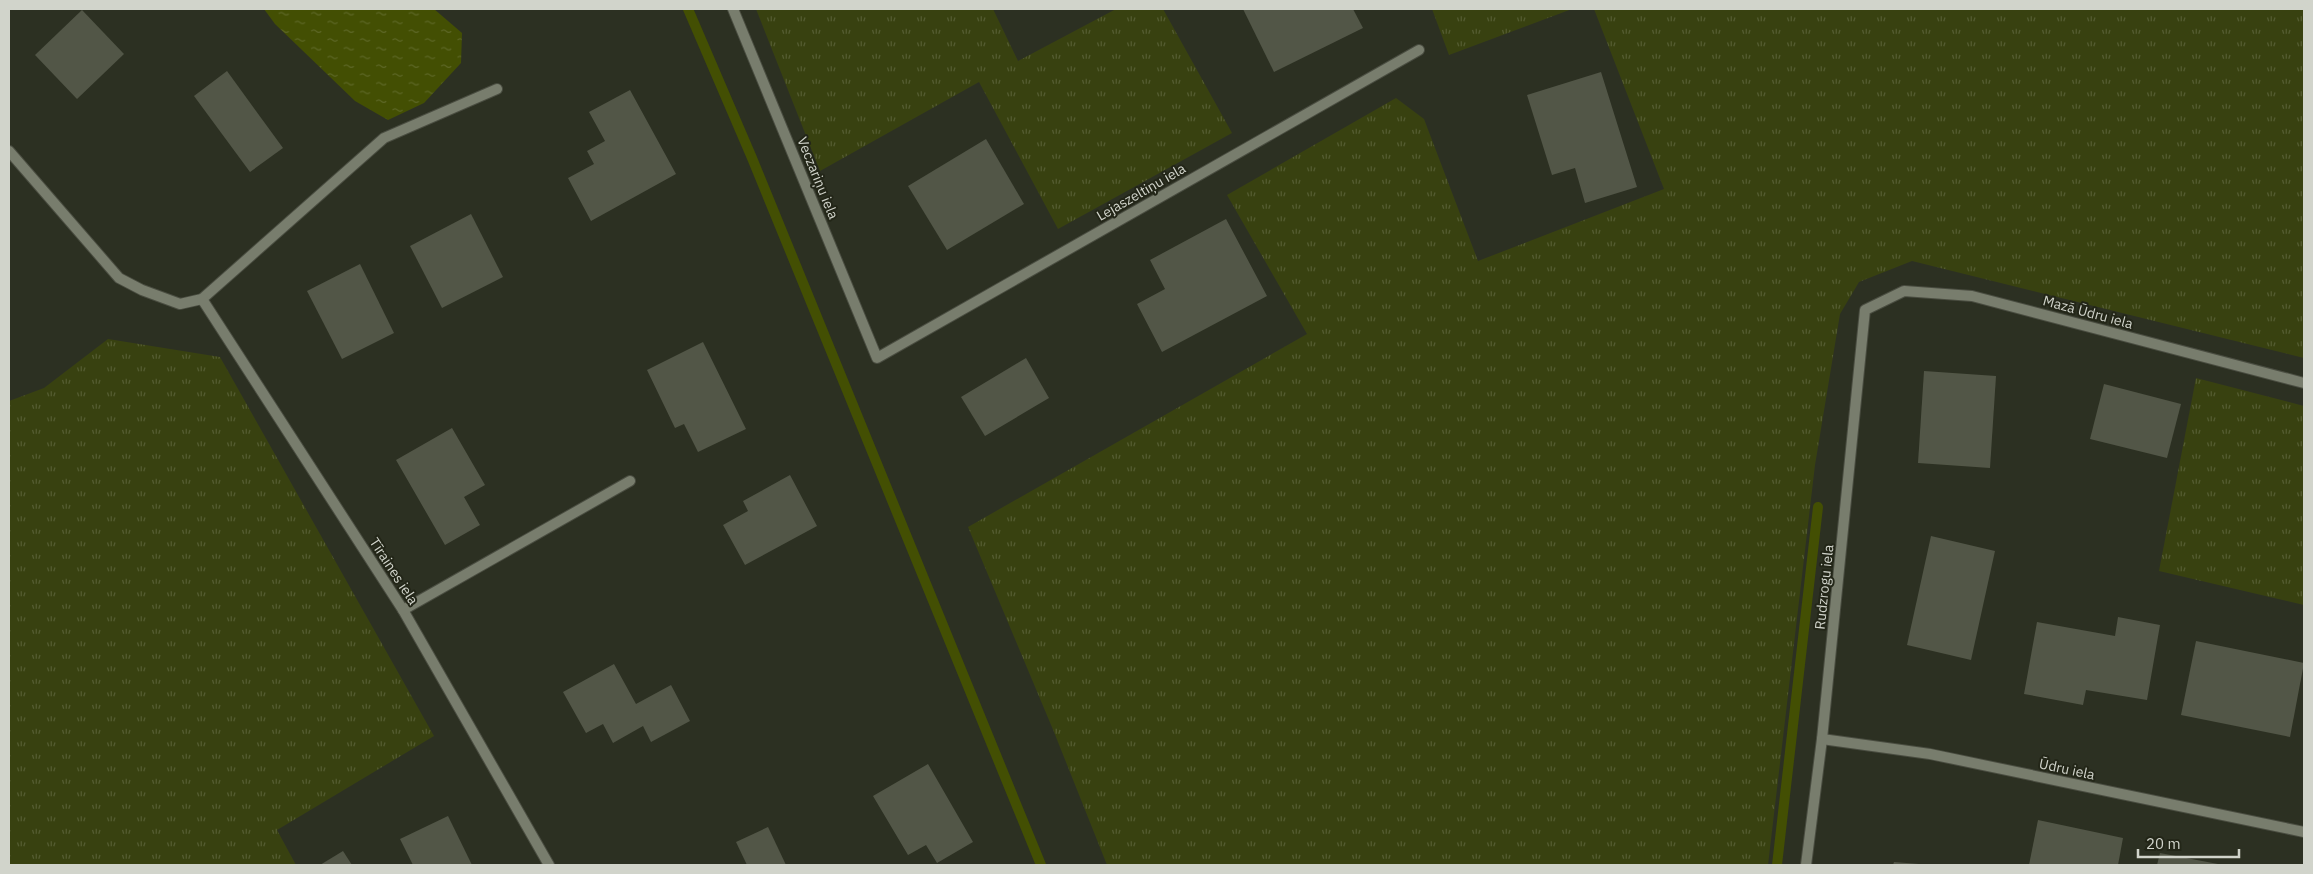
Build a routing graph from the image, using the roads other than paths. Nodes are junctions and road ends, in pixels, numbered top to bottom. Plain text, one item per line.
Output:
1 (733, 9) edge
2 (1419, 50) dead end
3 (497, 89) dead end
4 (9, 151) edge
5 (202, 299) junction
6 (1865, 310) joint
7 (877, 358) joint
8 (2304, 383) edge
9 (630, 481) dead end
10 (403, 610) junction
11 (1822, 739) junction
12 (2304, 832) edge
13 (549, 865) edge
14 (1806, 865) edge

1 - 7 street, Veczariņu iela
2 - 7 street, Lejaszeltiņu iela
3 - 5 street
4 - 5 street
5 - 10 street, Tīraines iela
6 - 8 street, Mazā Ūdru iela
6 - 11 street, Rudzrogu iela
9 - 10 street
10 - 13 street, Tīraines iela
11 - 12 street, Ūdru iela
11 - 14 street, Rudzrogu iela

